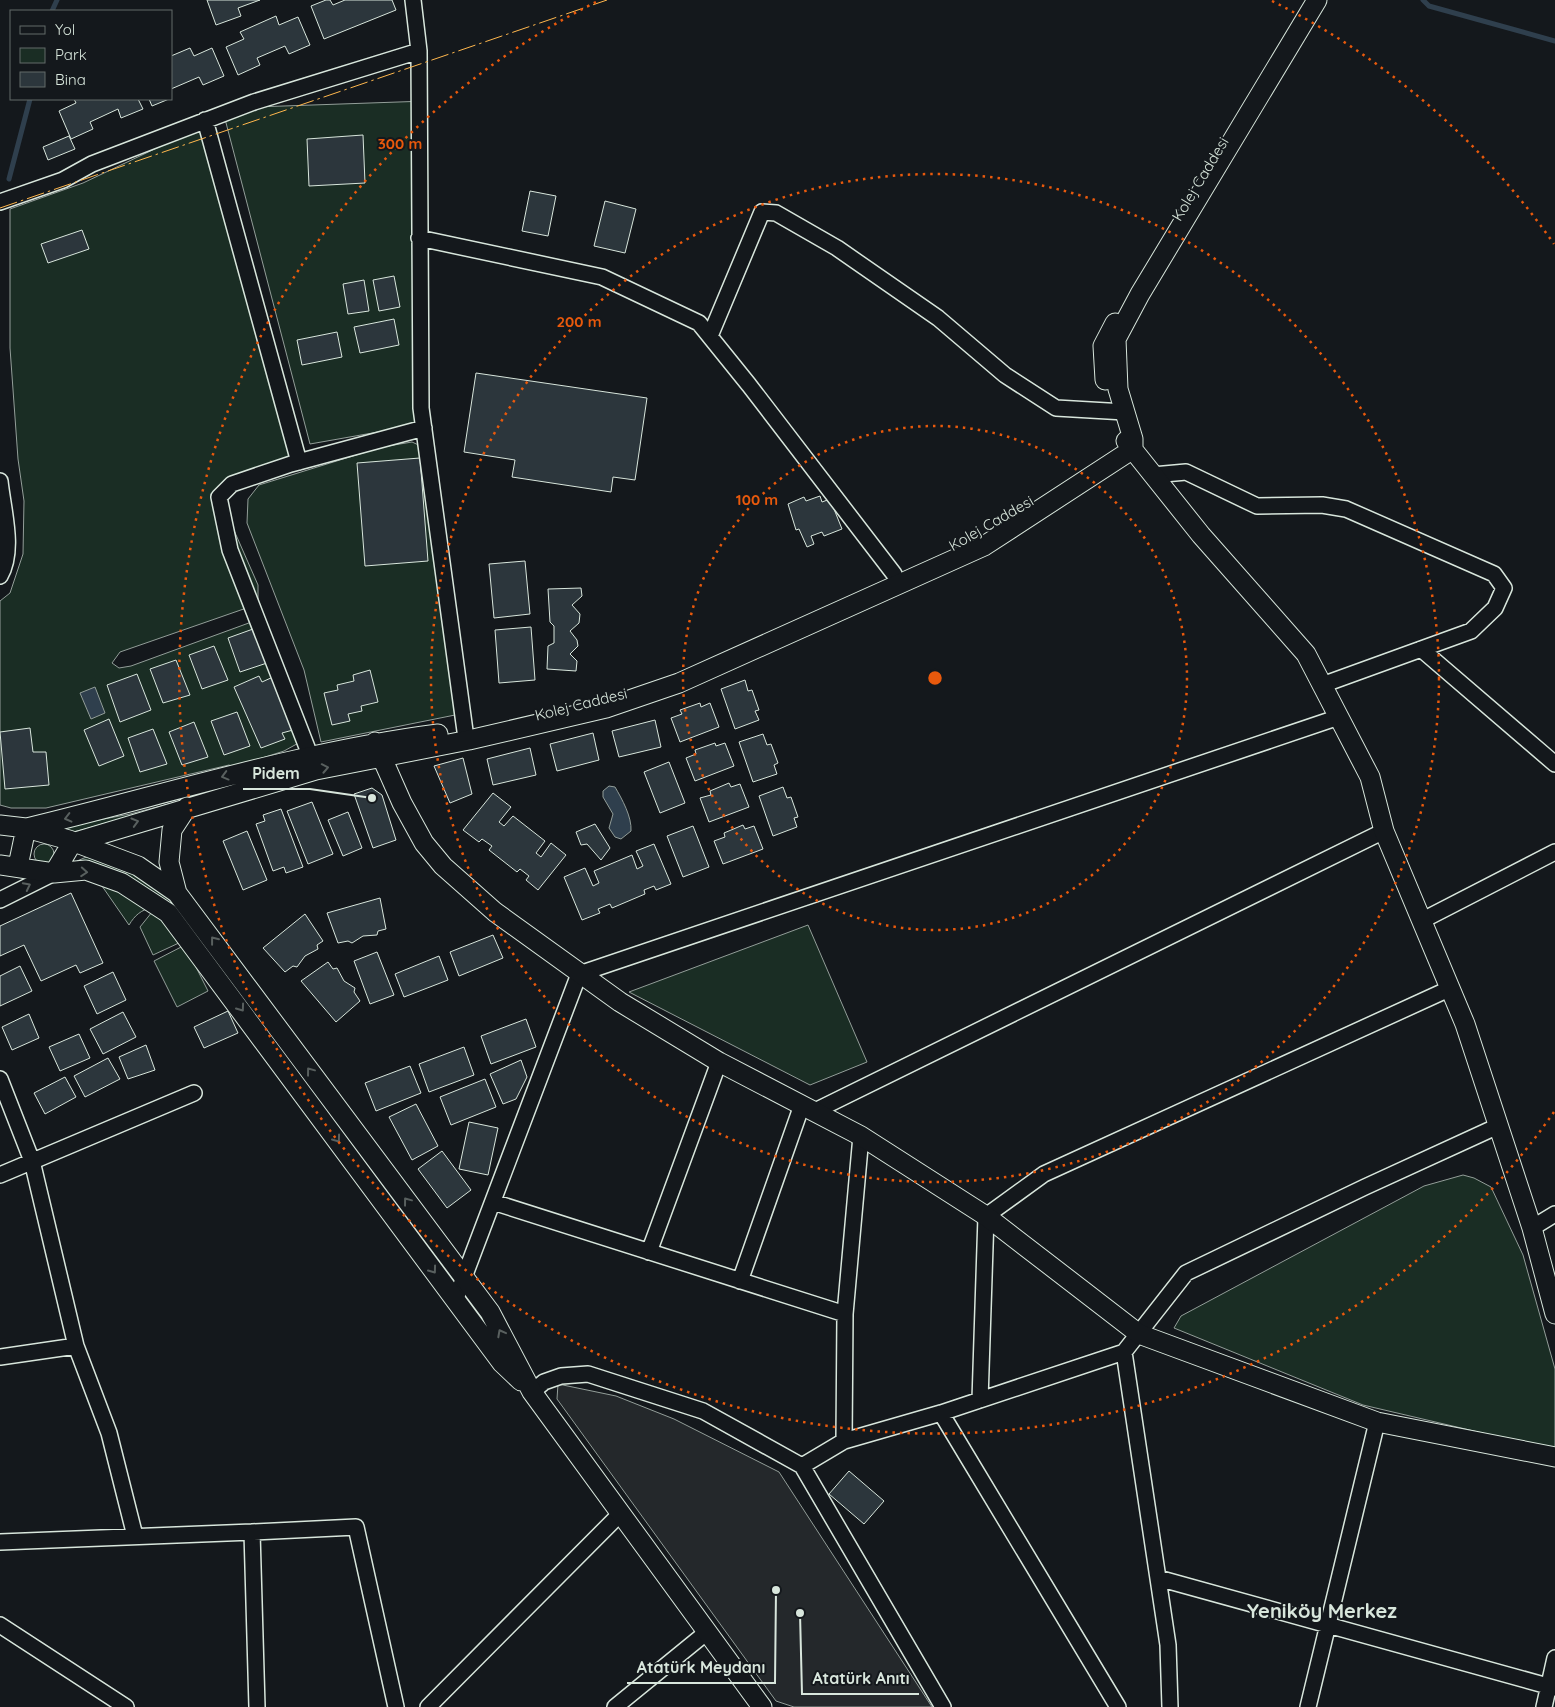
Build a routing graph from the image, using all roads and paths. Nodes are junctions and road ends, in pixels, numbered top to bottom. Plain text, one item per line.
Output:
1 (413, 0) edge
2 (1308, 0) edge
3 (1317, 0) edge
4 (419, 50) junction
5 (205, 120) junction
6 (0, 202) edge
7 (419, 238) junction
8 (710, 336) junction
9 (1119, 411) junction
10 (424, 428) junction
11 (1130, 445) junction
12 (299, 462) junction
13 (1153, 475) junction
14 (0, 481) edge
15 (894, 574) junction
16 (0, 576) edge
17 (1421, 649) junction
18 (1322, 685) junction
19 (1339, 718) junction
20 (465, 731) junction
21 (378, 750) junction
22 (310, 755) junction
23 (1555, 764) edge
24 (187, 807) junction
25 (0, 825) edge
26 (26, 828) junction
27 (1384, 831) junction
28 (72, 843) junction
29 (1555, 852) edge
30 (9, 865) edge
31 (54, 873) junction
32 (0, 876) edge
33 (177, 893) junction
34 (0, 900) edge
35 (1423, 920) junction
36 (579, 974) junction
37 (1451, 988) junction
38 (719, 1062) junction
39 (0, 1079) edge
40 (194, 1093) dead end
41 (808, 1108) junction
42 (1498, 1126) junction
43 (861, 1136) junction
44 (32, 1161) junction
45 (0, 1175) edge
46 (493, 1202) junction
47 (1555, 1214) edge
48 (986, 1216) junction
49 (1532, 1228) junction
50 (649, 1252) junction
51 (464, 1278) junction
52 (740, 1281) junction
53 (456, 1301) junction
54 (845, 1314) junction
55 (1555, 1314) edge
56 (1139, 1334) junction
57 (76, 1346) junction
58 (1124, 1352) junction
59 (0, 1357) edge
60 (532, 1392) junction
61 (980, 1400) junction
62 (941, 1412) junction
63 (1377, 1422) junction
64 (844, 1441) junction
65 (1555, 1457) edge
66 (802, 1466) junction
67 (621, 1513) junction
68 (252, 1532) junction
69 (135, 1536) junction
70 (0, 1542) edge
71 (1158, 1578) junction
72 (0, 1625) edge
73 (1327, 1625) junction
74 (707, 1632) junction
75 (1555, 1658) edge
76 (1552, 1687) edge
77 (126, 1707) edge
78 (257, 1707) edge
79 (396, 1707) edge
80 (428, 1707) edge
81 (615, 1707) edge
82 (762, 1707) edge
83 (943, 1707) edge
84 (1118, 1707) edge
85 (1170, 1707) edge
86 (1308, 1707) edge
87 (1544, 1707) edge

1 - 4 street
2 - 9 street, Kolej Caddesi
3 - 9 street
4 - 5 street
4 - 7 street
5 - 6 street
5 - 12 street
7 - 8 street
7 - 10 street
8 - 9 street
8 - 15 street
9 - 11 street, Kolej Caddesi
10 - 12 street
10 - 20 street
11 - 13 street
11 - 15 street, Kolej Caddesi
11 - 21 street, Kolej Caddesi
12 - 22 street
13 - 17 street
13 - 18 street
14 - 16 street
15 - 20 street, Kolej Caddesi
17 - 18 street
17 - 23 street
18 - 19 street
19 - 27 street
19 - 36 street
20 - 21 street, Kolej Caddesi
21 - 22 street
24 -> 21 street
21 - 36 street
22 -> 26 street
28 -> 24 street
24 - 33 street
25 - 26 street
26 - 28 street
26 - 30 street
27 - 35 street
27 - 41 street
28 - 31 street
28 - 33 street
29 - 35 street
30 - 31 street
30 - 32 street
34 -> 31 street
31 -> 53 street
51 -> 33 street
35 - 37 street
36 - 38 street
36 - 46 street
37 - 42 street
37 - 48 street
38 - 41 street
38 - 50 street
39 - 44 street
40 - 44 street
41 - 43 street
41 - 52 street
42 - 49 street
42 - 56 street
43 - 48 street
43 - 54 street
44 - 45 street
44 - 57 street
46 - 50 street
46 - 51 street
47 - 49 street
48 - 56 street
48 - 61 street
49 - 55 street
50 - 52 street
51 - 53 street
60 -> 51 street
52 - 54 street
53 - 60 street
54 - 64 street
56 - 58 street
56 - 63 street
57 - 59 street
57 - 69 street
58 - 61 street
58 - 71 street
60 - 66 street
60 - 67 street
61 - 62 street
62 - 64 street
62 - 84 street
63 - 65 street
63 - 73 street
64 - 66 street
66 - 83 street
67 - 74 street
67 - 80 street
68 - 69 street
68 - 78 street
68 - 79 street
69 - 70 street
71 - 73 street
71 - 85 street
72 - 77 street
73 - 76 street
73 - 86 street
74 - 81 street
74 - 82 street
75 - 76 street
76 - 87 street

